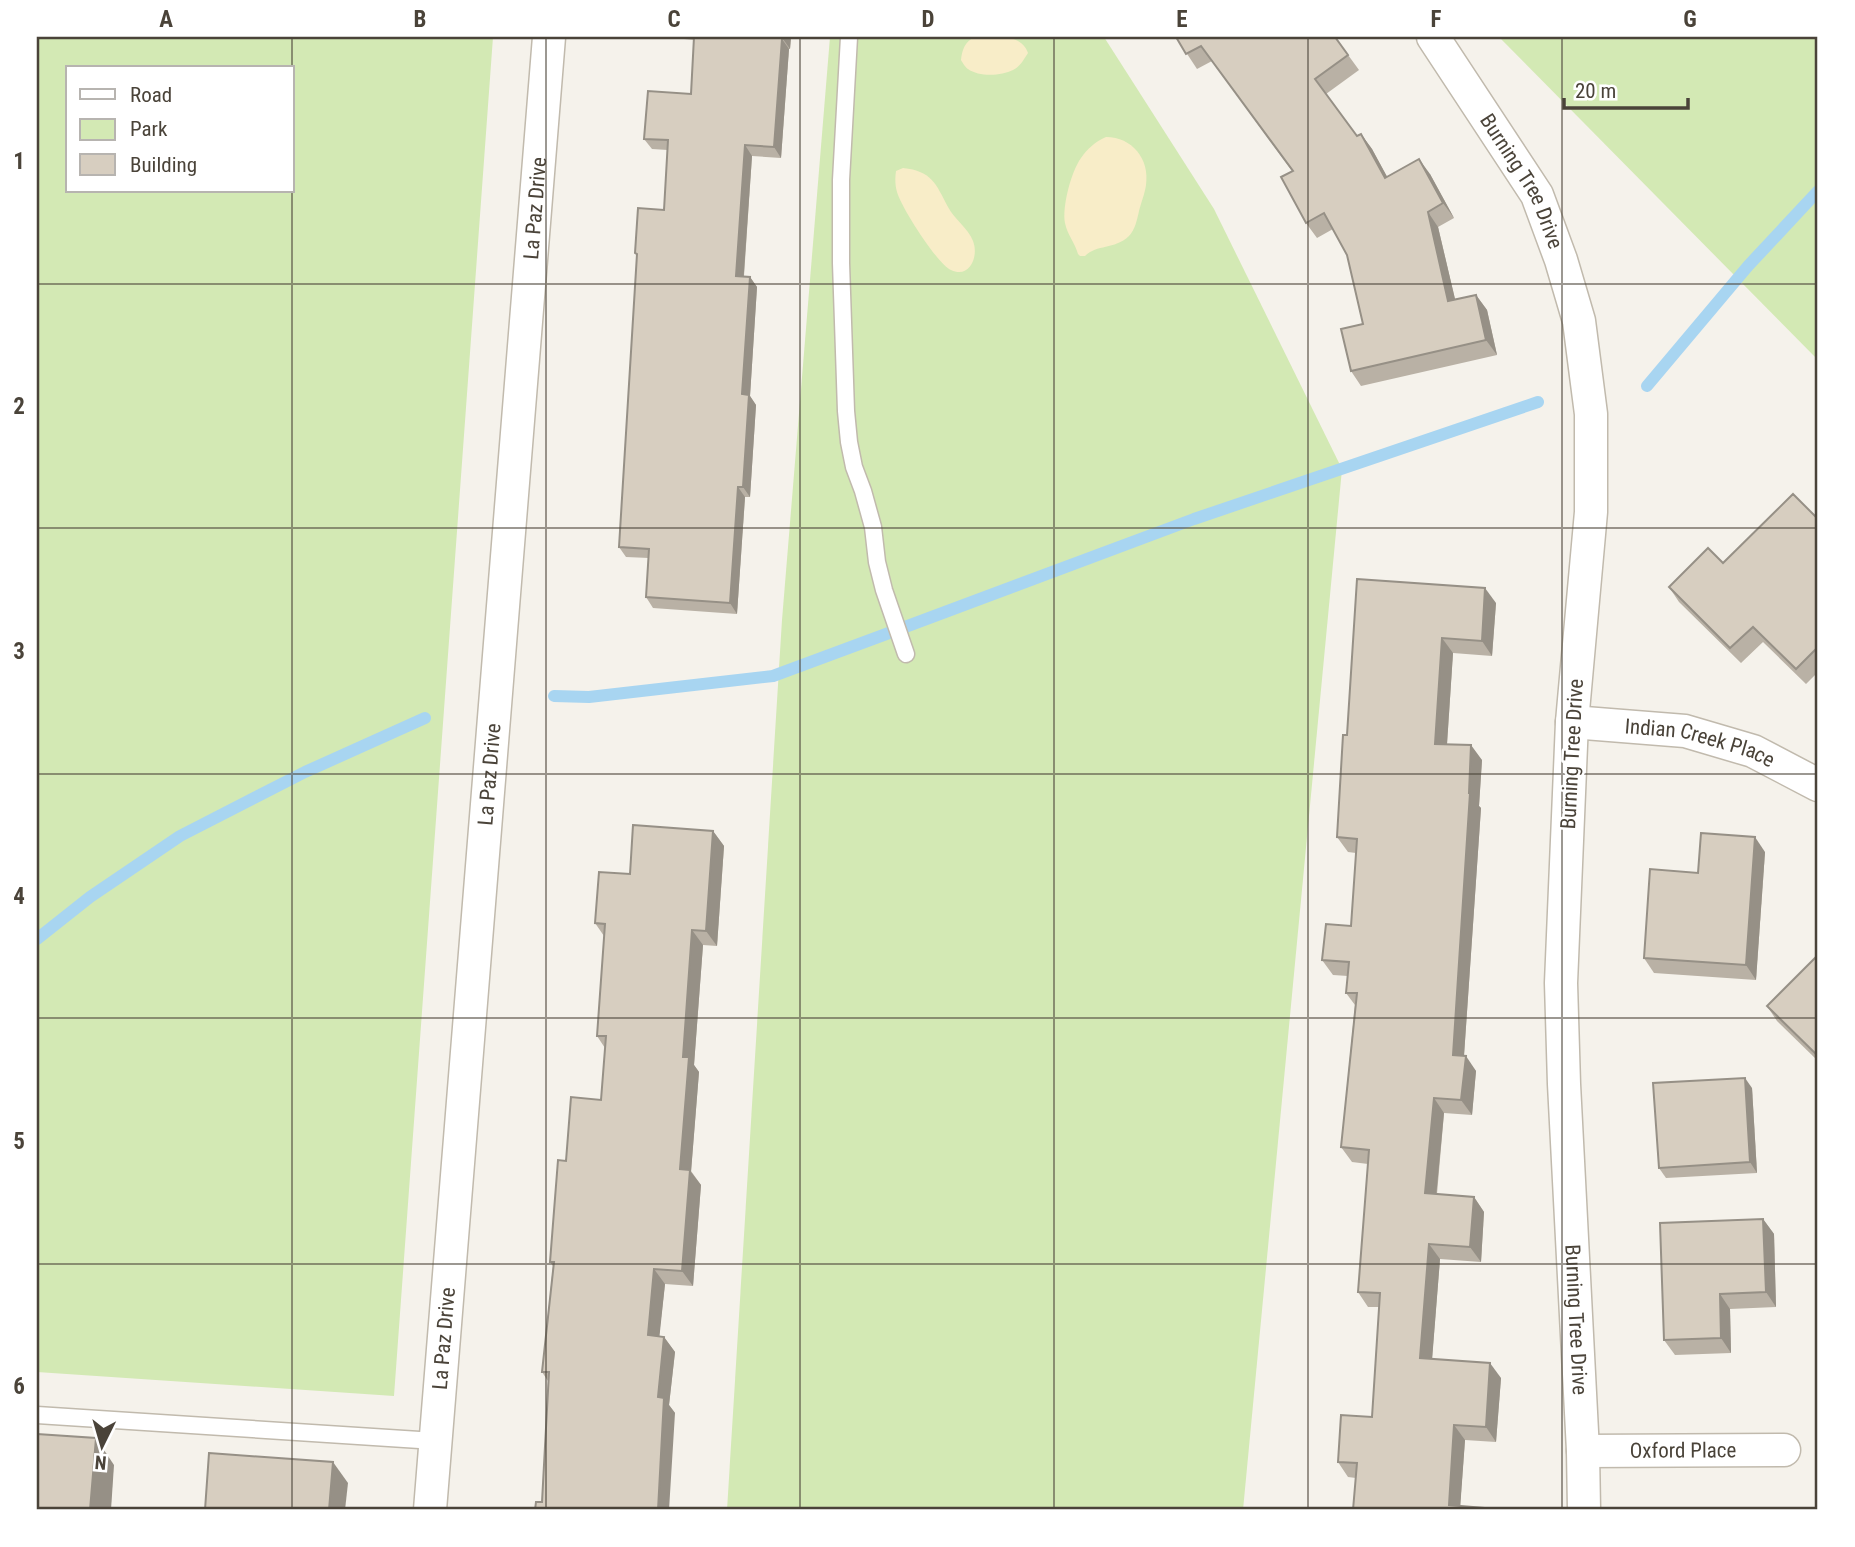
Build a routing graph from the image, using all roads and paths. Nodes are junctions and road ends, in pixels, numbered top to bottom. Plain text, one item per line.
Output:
1 (549, 37) edge
2 (849, 37) edge
3 (1433, 37) edge
4 (906, 654) dead end
5 (1572, 722) junction
6 (1818, 785) edge
7 (37, 1415) edge
8 (435, 1441) junction
9 (1784, 1450) dead end
10 (1583, 1451) junction
11 (430, 1510) edge
12 (1584, 1510) edge

1 - 8 street, La Paz Drive
2 - 4 lane
3 - 5 street, Burning Tree Drive
5 - 6 street, Indian Creek Place
5 - 10 street, Burning Tree Drive
7 - 8 lane
8 - 11 street, La Paz Drive
9 - 10 street, Oxford Place
10 - 12 street, Burning Tree Drive

